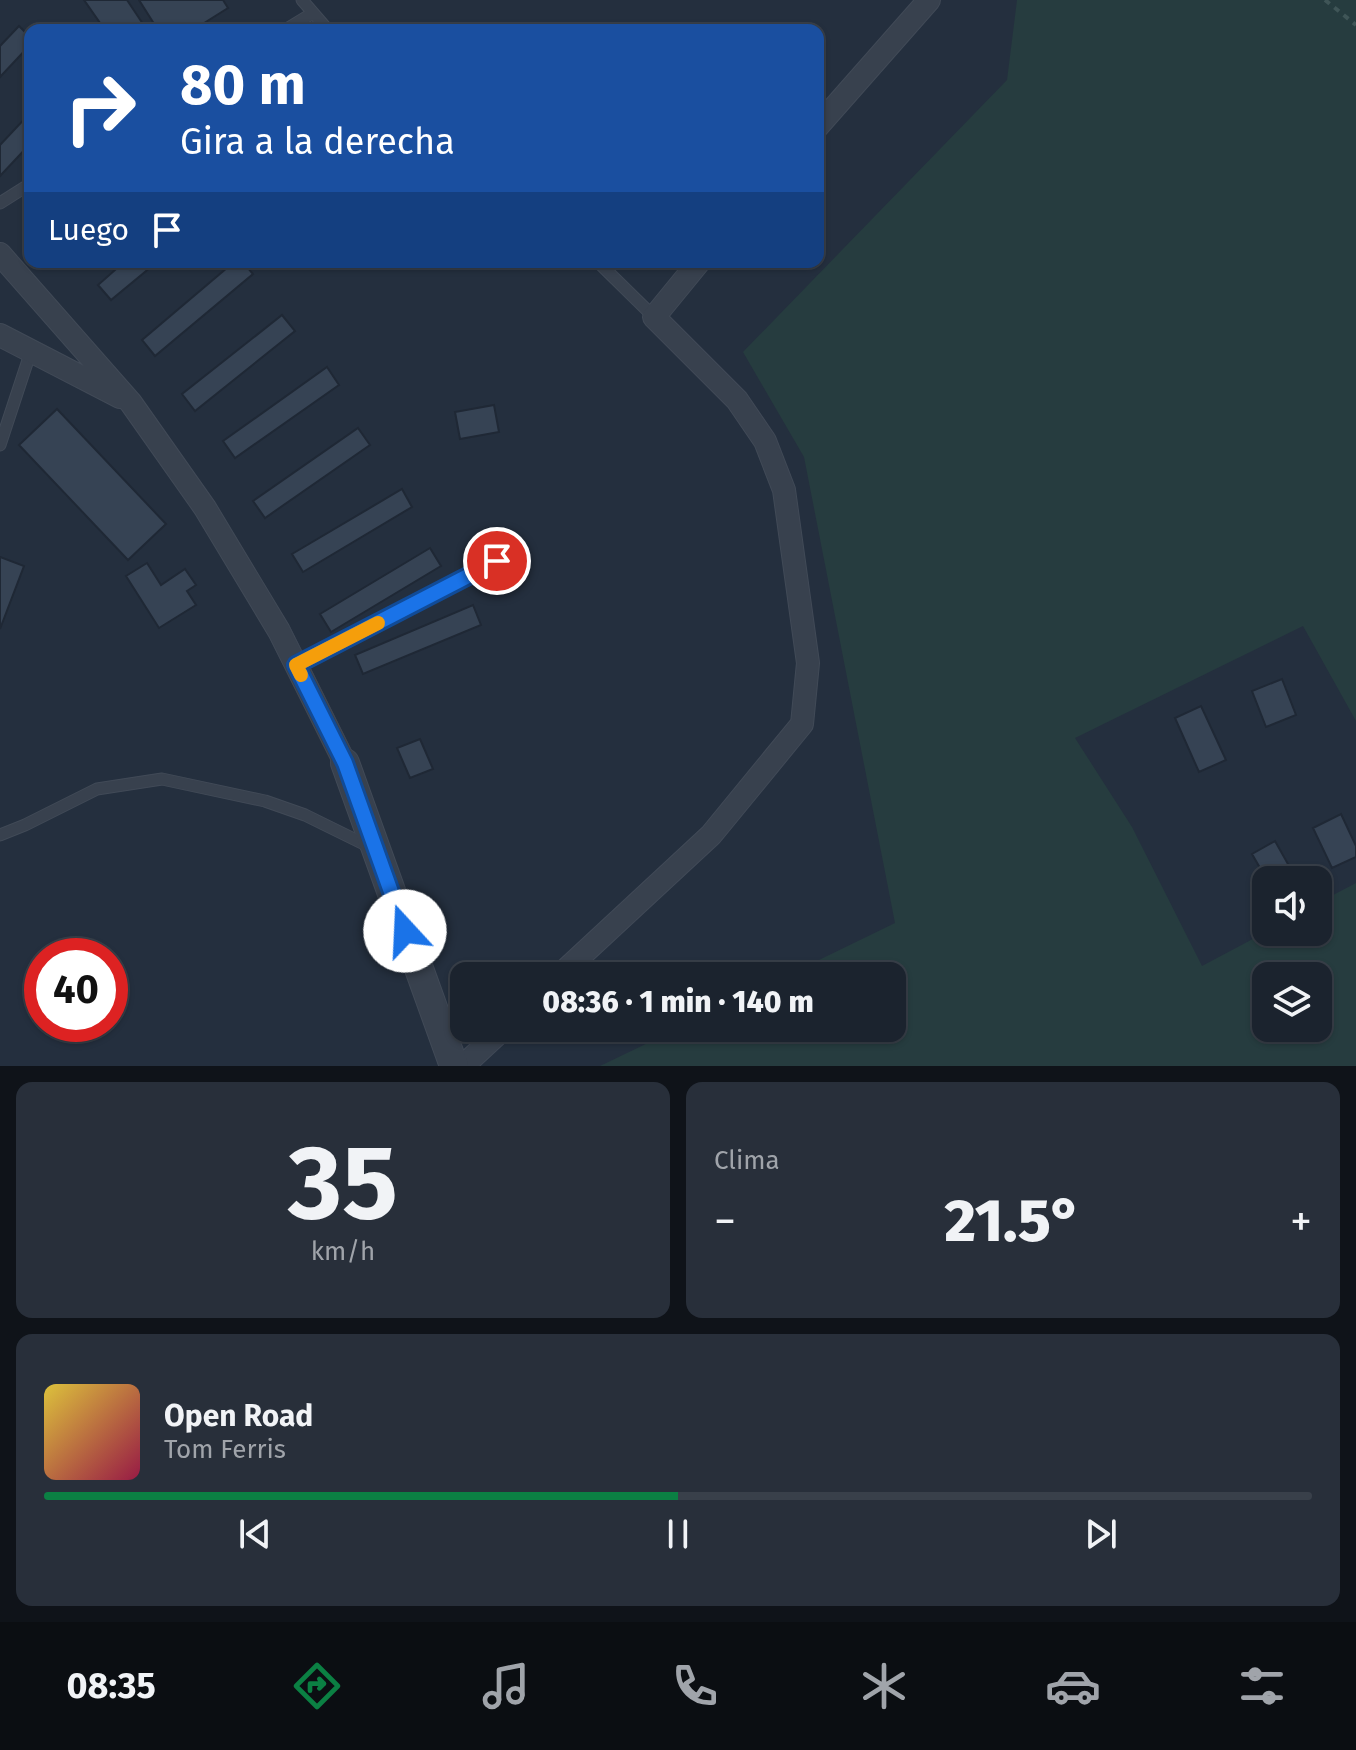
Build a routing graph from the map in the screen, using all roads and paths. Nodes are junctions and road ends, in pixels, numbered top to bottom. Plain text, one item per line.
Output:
1 (302, 0) edge
2 (929, 0) edge
3 (1325, 0) edge
4 (313, 13) junction
5 (295, 24) edge
6 (323, 24) edge
7 (1356, 25) edge
8 (824, 119) edge
9 (24, 188) edge
10 (0, 203) edge
11 (0, 254) edge
12 (604, 268) edge
13 (694, 268) edge
14 (654, 317) junction
15 (0, 335) edge
16 (31, 350) junction
17 (131, 403) junction
18 (0, 445) edge
19 (497, 561) dead end
20 (296, 665) junction
21 (345, 763) joint
22 (0, 835) edge
23 (376, 849) junction
24 (574, 962) edge
25 (489, 1042) edge
26 (454, 1066) edge
27 (463, 1066) edge

1 - 4 lane
2 - 8 street
3 - 7 path
4 - 5 lane
4 - 6 lane
9 - 10 lane
11 - 17 street
12 - 14 lane
13 - 14 street
14 - 24 street
15 - 16 street
16 - 17 street
16 - 18 lane
17 - 20 street
19 - 20 lane
20 - 21 street
21 - 23 street
22 - 23 lane
23 - 26 street
25 - 27 street

